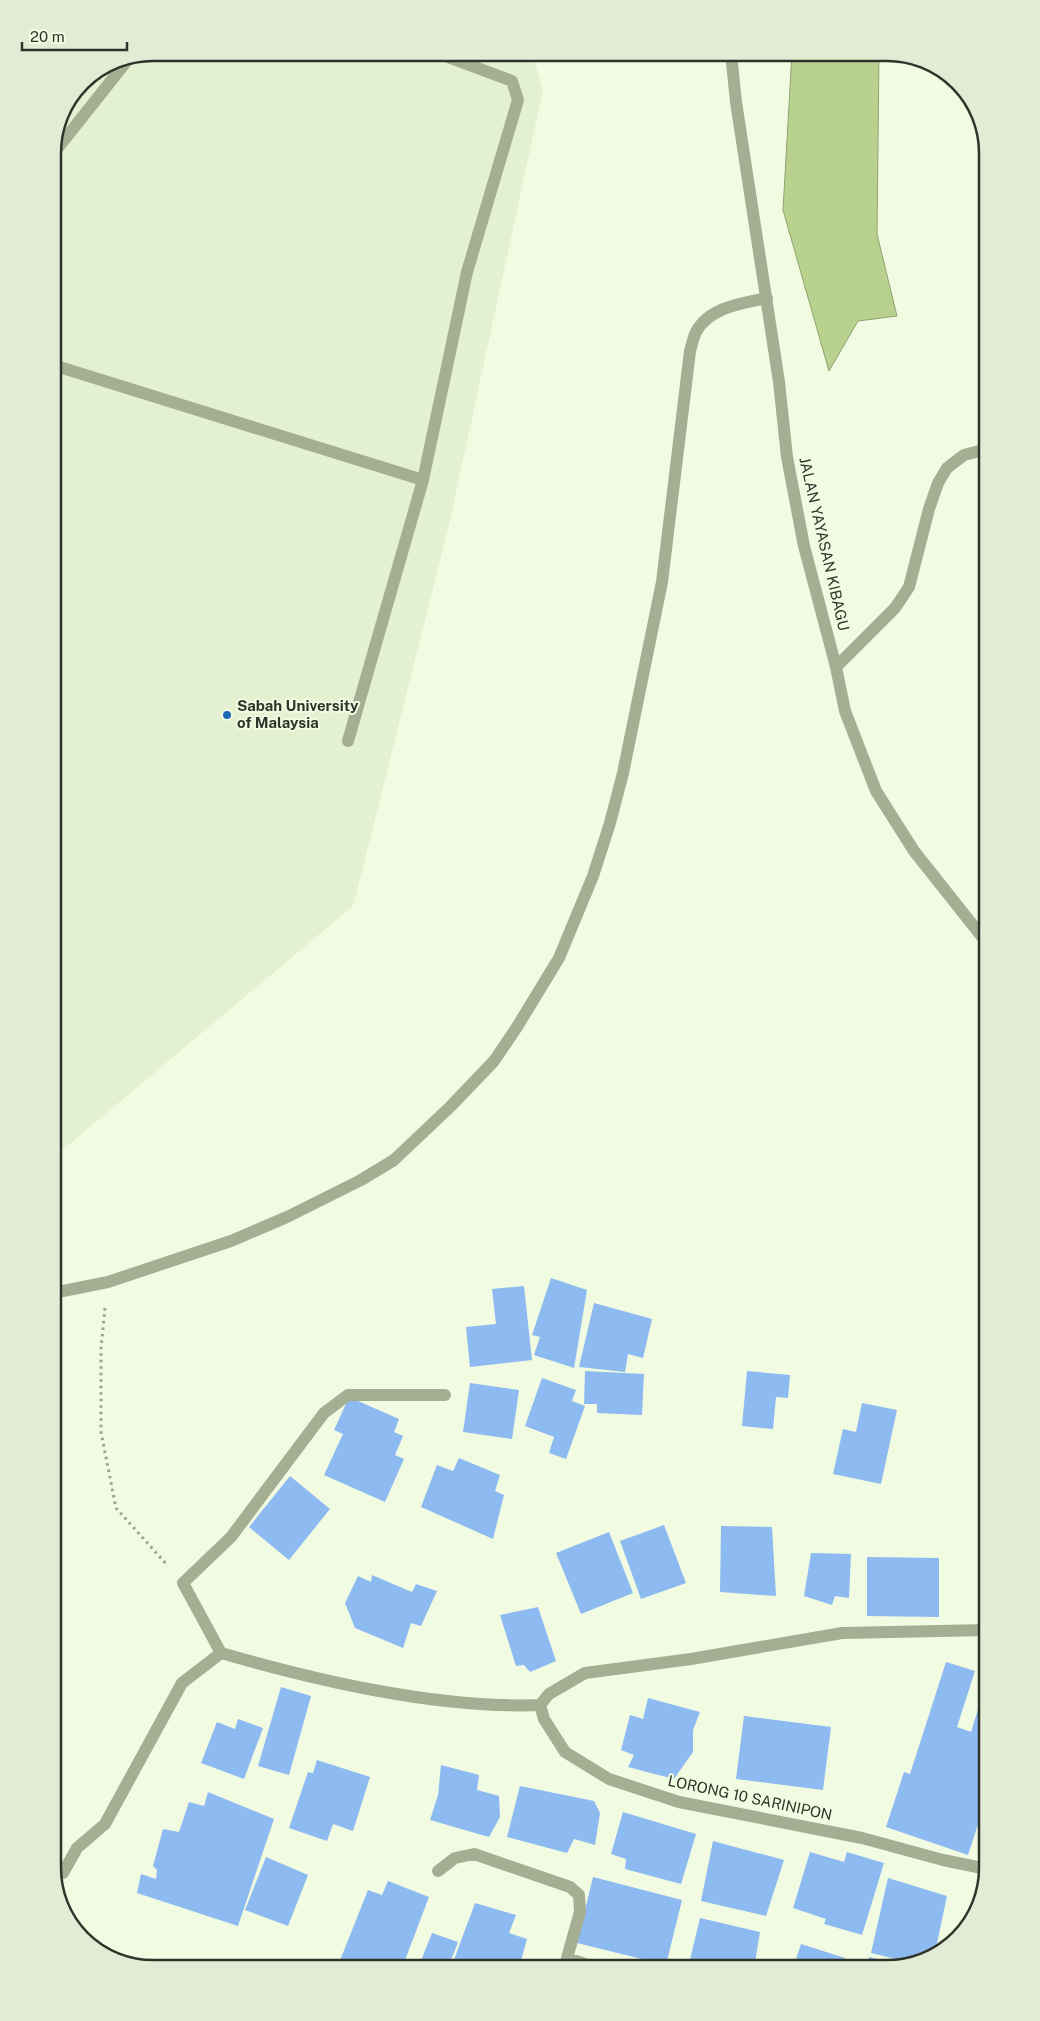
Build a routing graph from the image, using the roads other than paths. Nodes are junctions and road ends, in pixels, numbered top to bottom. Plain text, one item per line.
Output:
1 (458, 61) edge
2 (732, 61) edge
3 (122, 67) edge
4 (62, 143) edge
5 (767, 298) junction
6 (61, 367) edge
7 (979, 451) edge
8 (423, 480) junction
9 (836, 667) junction
10 (348, 741) dead end
11 (979, 932) edge
12 (61, 1291) edge
13 (445, 1395) dead end
14 (979, 1630) edge
15 (221, 1653) junction
16 (540, 1705) junction
17 (979, 1868) edge
18 (438, 1871) dead end
19 (63, 1873) dead end
20 (573, 1960) edge

1 - 8 street
2 - 5 street, JALAN YAYASAN KIBAGU
3 - 4 street
5 - 9 street, JALAN YAYASAN KIBAGU
5 - 12 street
6 - 8 street
7 - 9 street
8 - 10 street
9 - 11 street, JALAN YAYASAN KIBAGU
13 - 15 street
14 - 16 street
15 - 16 street
15 - 19 street
16 - 17 street, LORONG 10 SARINIPON
18 - 20 street

